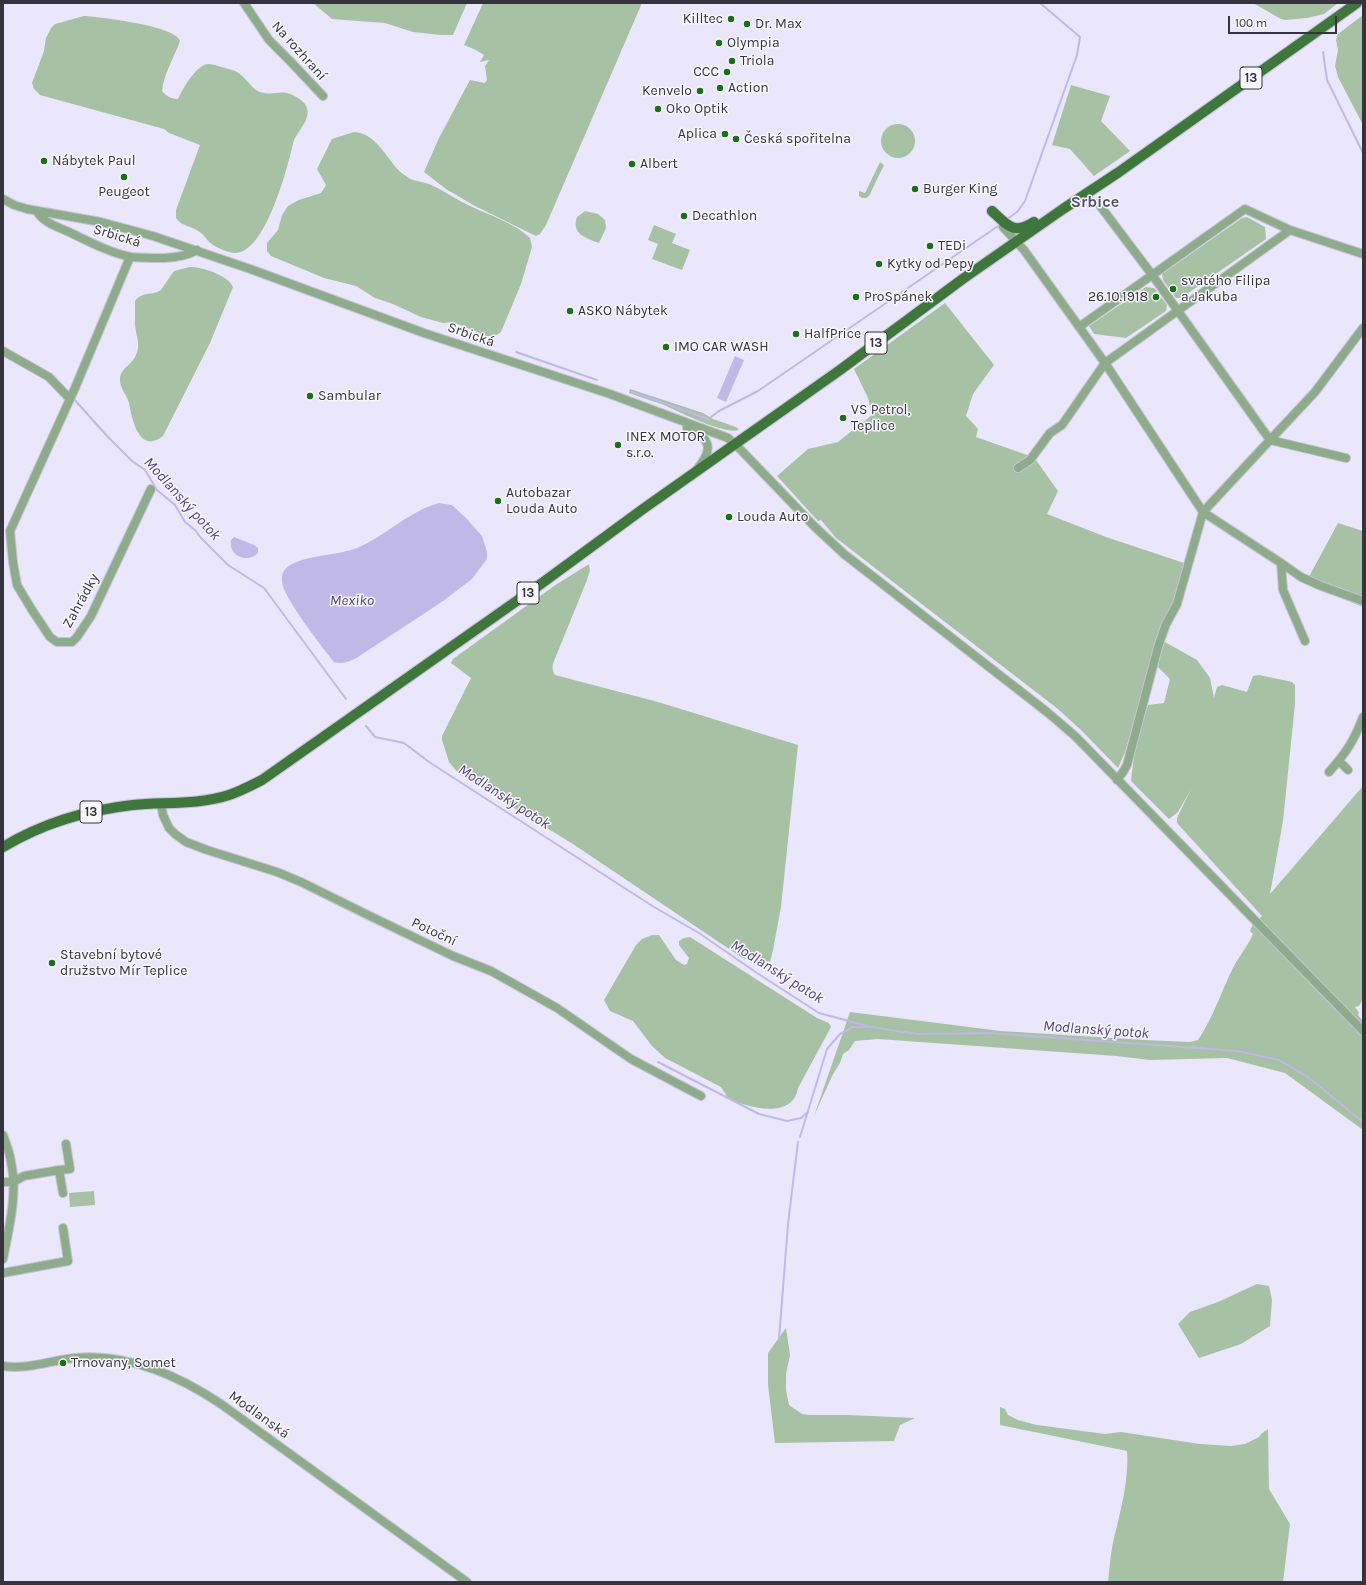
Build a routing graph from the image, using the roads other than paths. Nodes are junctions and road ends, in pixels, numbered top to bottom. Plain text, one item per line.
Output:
1 (244, 3) edge
2 (1357, 3) edge
3 (323, 96) dead end
4 (1094, 189) junction
5 (3, 199) edge
6 (1098, 203) dead end
7 (37, 211) junction
8 (992, 211) dead end
9 (1003, 227) dead end
10 (1290, 230) junction
11 (1016, 242) junction
12 (197, 250) junction
13 (1363, 254) edge
14 (130, 256) junction
15 (1153, 276) junction
16 (1178, 310) junction
17 (1080, 327) junction
18 (1363, 328) edge
19 (3, 351) edge
20 (1105, 363) junction
21 (70, 399) junction
22 (669, 415) junction
23 (1270, 440) junction
24 (735, 444) junction
25 (1346, 458) dead end
26 (1018, 468) dead end
27 (691, 475) junction
28 (151, 489) dead end
29 (1203, 512) junction
30 (1281, 563) junction
31 (1363, 601) edge
32 (1306, 641) dead end
33 (1363, 717) edge
34 (1339, 762) junction
35 (1348, 770) dead end
36 (1329, 772) dead end
37 (1117, 780) junction
38 (161, 804) junction
39 (3, 847) edge
40 (1363, 1031) edge
41 (701, 1096) dead end
42 (3, 1135) edge
43 (66, 1144) dead end
44 (59, 1170) junction
45 (3, 1182) edge
46 (14, 1182) junction
47 (64, 1193) dead end
48 (63, 1228) dead end
49 (5, 1239) edge
50 (3, 1259) edge
51 (3, 1273) edge
52 (3, 1366) edge
53 (467, 1582) edge

1 - 3 street, Na rozhraní
2 - 4 main road, 13
4 - 8 main road
4 - 11 main road, 13
5 - 7 street, Srbická
6 - 15 street
7 - 12 street, Srbická
7 - 14 street, Srbická
9 - 11 street
10 - 13 street
10 - 15 street
10 - 16 street
11 - 17 street
11 - 24 main road, 13
12 - 14 street, Srbická
12 - 22 street, Srbická
14 - 21 street, Zahrádky
15 - 16 street
15 - 17 street
16 - 20 street
16 - 23 street
17 - 20 street
18 - 23 street
19 - 21 street
20 - 26 street
20 - 29 street
21 - 28 street, Zahrádky
22 - 24 street, Srbická
22 - 27 street
23 - 25 street
23 - 29 street
24 - 27 main road, 13
24 - 37 street, Srbická
27 - 38 main road, 13
29 - 30 street
29 - 37 street
30 - 31 street
30 - 32 street
33 - 34 street
34 - 35 street
34 - 36 street
37 - 40 street, Srbická
38 - 39 main road, 13
38 - 41 street, Potoční
42 - 46 street
43 - 44 street
44 - 46 street
44 - 47 street
45 - 46 street
46 - 49 street
48 - 51 street
49 - 50 street
52 - 53 street, Modlanská

